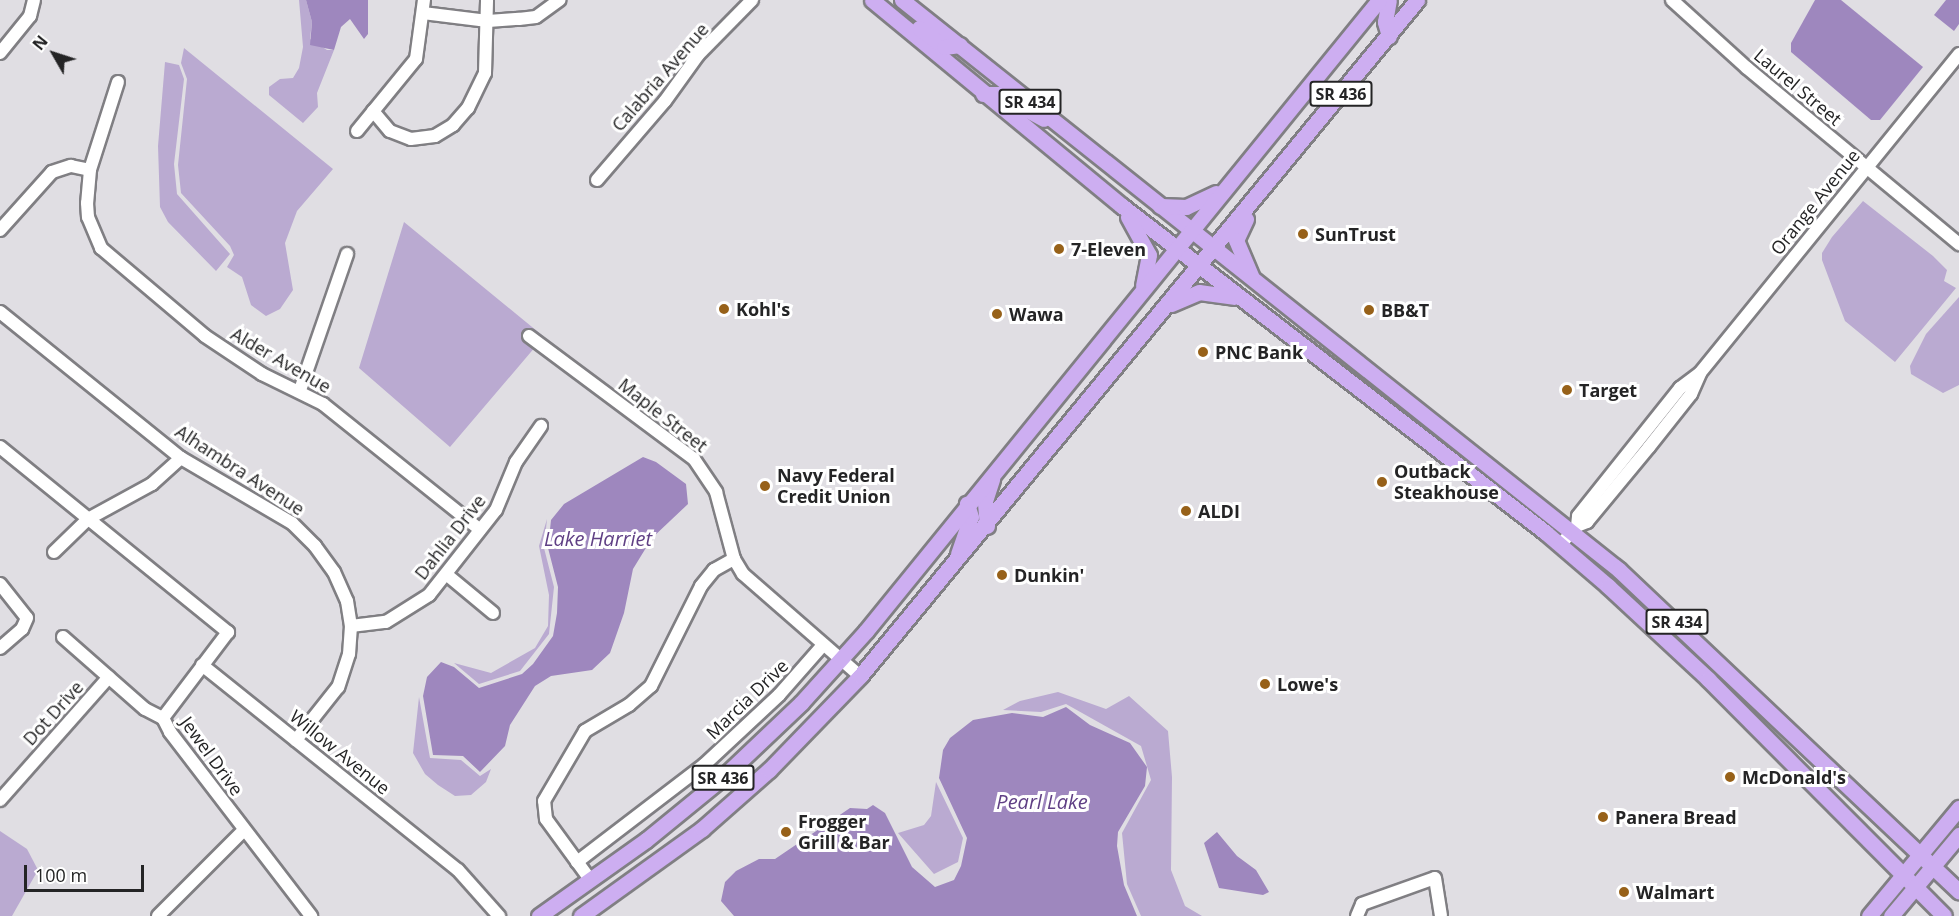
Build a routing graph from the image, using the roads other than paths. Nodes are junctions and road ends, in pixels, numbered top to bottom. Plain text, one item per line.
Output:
1 (424, 0) edge
2 (487, 0) edge
3 (559, 0) edge
4 (752, 0) edge
5 (902, 0) edge
6 (1380, 0) edge
7 (1389, 0) edge
8 (1417, 0) edge
9 (1672, 0) edge
10 (35, 1) edge
11 (876, 4) edge
12 (423, 13) junction
13 (488, 21) junction
14 (1389, 36) junction
15 (960, 45) junction
16 (0, 53) edge
17 (1959, 54) edge
18 (118, 82) dead end
19 (983, 94) junction
20 (373, 111) junction
21 (1058, 124) junction
22 (357, 131) dead end
23 (1866, 167) junction
24 (90, 170) junction
25 (597, 180) dead end
26 (1228, 184) junction
27 (1264, 188) junction
28 (1122, 206) junction
29 (1158, 206) junction
30 (0, 230) edge
31 (1190, 231) junction
32 (1959, 244) edge
33 (1176, 249) junction
34 (1213, 250) junction
35 (347, 254) dead end
36 (1199, 266) junction
37 (1253, 281) junction
38 (1141, 291) junction
39 (1238, 297) junction
40 (1166, 307) junction
41 (0, 312) edge
42 (529, 336) dead end
43 (300, 390) junction
44 (1380, 406) junction
45 (1430, 421) junction
46 (541, 426) dead end
47 (0, 447) edge
48 (181, 458) junction
49 (994, 470) junction
50 (967, 504) junction
51 (88, 519) junction
52 (987, 526) junction
53 (1575, 529) junction
54 (480, 530) junction
55 (1560, 545) junction
56 (54, 552) dead end
57 (734, 559) junction
58 (951, 570) junction
59 (446, 574) junction
60 (0, 584) edge
61 (493, 613) dead end
62 (351, 626) junction
63 (63, 637) dead end
64 (823, 645) junction
65 (0, 648) edge
66 (841, 660) junction
67 (202, 665) junction
68 (860, 676) junction
69 (109, 677) junction
70 (1707, 678) junction
71 (1751, 694) junction
72 (1734, 705) junction
73 (163, 718) junction
74 (1776, 718) junction
75 (296, 740) junction
76 (0, 800) edge
77 (1959, 808) edge
78 (244, 830) junction
79 (1959, 835) edge
80 (1921, 855) junction
81 (577, 862) junction
82 (1933, 867) junction
83 (1903, 876) junction
84 (589, 878) junction
85 (1915, 887) junction
86 (1959, 892) edge
87 (158, 916) edge
88 (311, 916) edge
89 (499, 916) edge
90 (538, 916) edge
91 (581, 916) edge
92 (1357, 916) edge
93 (1441, 916) edge
94 (1869, 916) edge
95 (1891, 916) edge
96 (1944, 916) edge

1 - 12 street
2 - 13 street
3 - 13 street
4 - 25 street, Calabria Avenue
5 - 15 main road, SR 434
6 - 26 main road, SR 436
7 - 14 main road
8 - 14 main road, SR 436
9 - 23 street, Laurel Street
10 - 16 street
11 - 15 main road
11 - 19 main road, SR 434
12 - 13 street
12 - 20 street
13 - 20 street
14 - 27 main road, SR 436
15 - 21 main road, SR 434
17 - 23 street, Orange Avenue
18 - 24 street, Alder Avenue
19 - 21 main road
19 - 28 main road, SR 434
20 - 22 street
21 - 29 main road, SR 434
23 - 32 street, Laurel Street
23 - 53 street, Orange Avenue
24 - 30 street
24 - 43 street, Alder Avenue
26 - 29 main road
26 - 31 main road, SR 436
27 - 34 main road, SR 436
27 - 37 main road
28 - 33 main road, SR 434
28 - 38 main road
29 - 31 main road, SR 434
31 - 33 main road, SR 436
31 - 34 main road, SR 434
33 - 36 main road, SR 434
33 - 38 main road, SR 436
34 - 36 main road, SR 436
34 - 37 main road, SR 434
35 - 43 street
36 - 39 main road, SR 434
36 - 40 main road, SR 436
37 - 45 main road, SR 434
38 - 49 main road, SR 436
39 - 40 main road
39 - 44 main road, SR 434
40 - 52 main road, SR 436
41 - 48 street, Alhambra Avenue
42 - 57 street, Maple Street
43 - 54 street, Alder Avenue
44 - 45 main road
44 - 55 main road, SR 434
45 - 53 main road, SR 434
46 - 54 street, Dahlia Drive
47 - 51 street
48 - 51 street
48 - 62 street, Alhambra Avenue
49 - 50 main road, SR 436
49 - 52 main road
50 - 58 main road
50 - 66 main road, SR 436
51 - 56 street
51 - 67 street
52 - 58 main road, SR 436
53 - 55 street, Orange Avenue
53 - 71 main road, SR 434
54 - 59 street, Dahlia Drive
55 - 70 main road, SR 434
57 - 64 street, Maple Street
57 - 81 street
58 - 68 main road, SR 436
59 - 61 street
59 - 62 street, Dahlia Drive
60 - 65 street
62 - 75 street, Alhambra Avenue
63 - 69 street, Jewel Drive
64 - 66 street, Maple Street
64 - 81 street, Marcia Drive
66 - 68 street, Maple Street
66 - 84 main road, SR 436
67 - 73 street
67 - 75 street, Willow Avenue
68 - 91 main road, SR 436
69 - 73 street, Jewel Drive
69 - 76 street, Dot Drive
70 - 71 main road
70 - 72 main road, SR 434
71 - 74 main road, SR 434
72 - 74 main road
72 - 83 main road, SR 434
73 - 78 street, Jewel Drive
74 - 80 main road, SR 434
75 - 89 street, Willow Avenue
77 - 80 main road
78 - 87 street
78 - 88 street, Jewel Drive
79 - 82 main road
80 - 82 main road, SR 434
80 - 83 main road
81 - 84 street
82 - 85 main road
82 - 86 main road, SR 434
83 - 85 main road, SR 434
83 - 94 main road
84 - 90 main road, SR 436
85 - 95 main road
85 - 96 main road, SR 434
92 - 93 street

